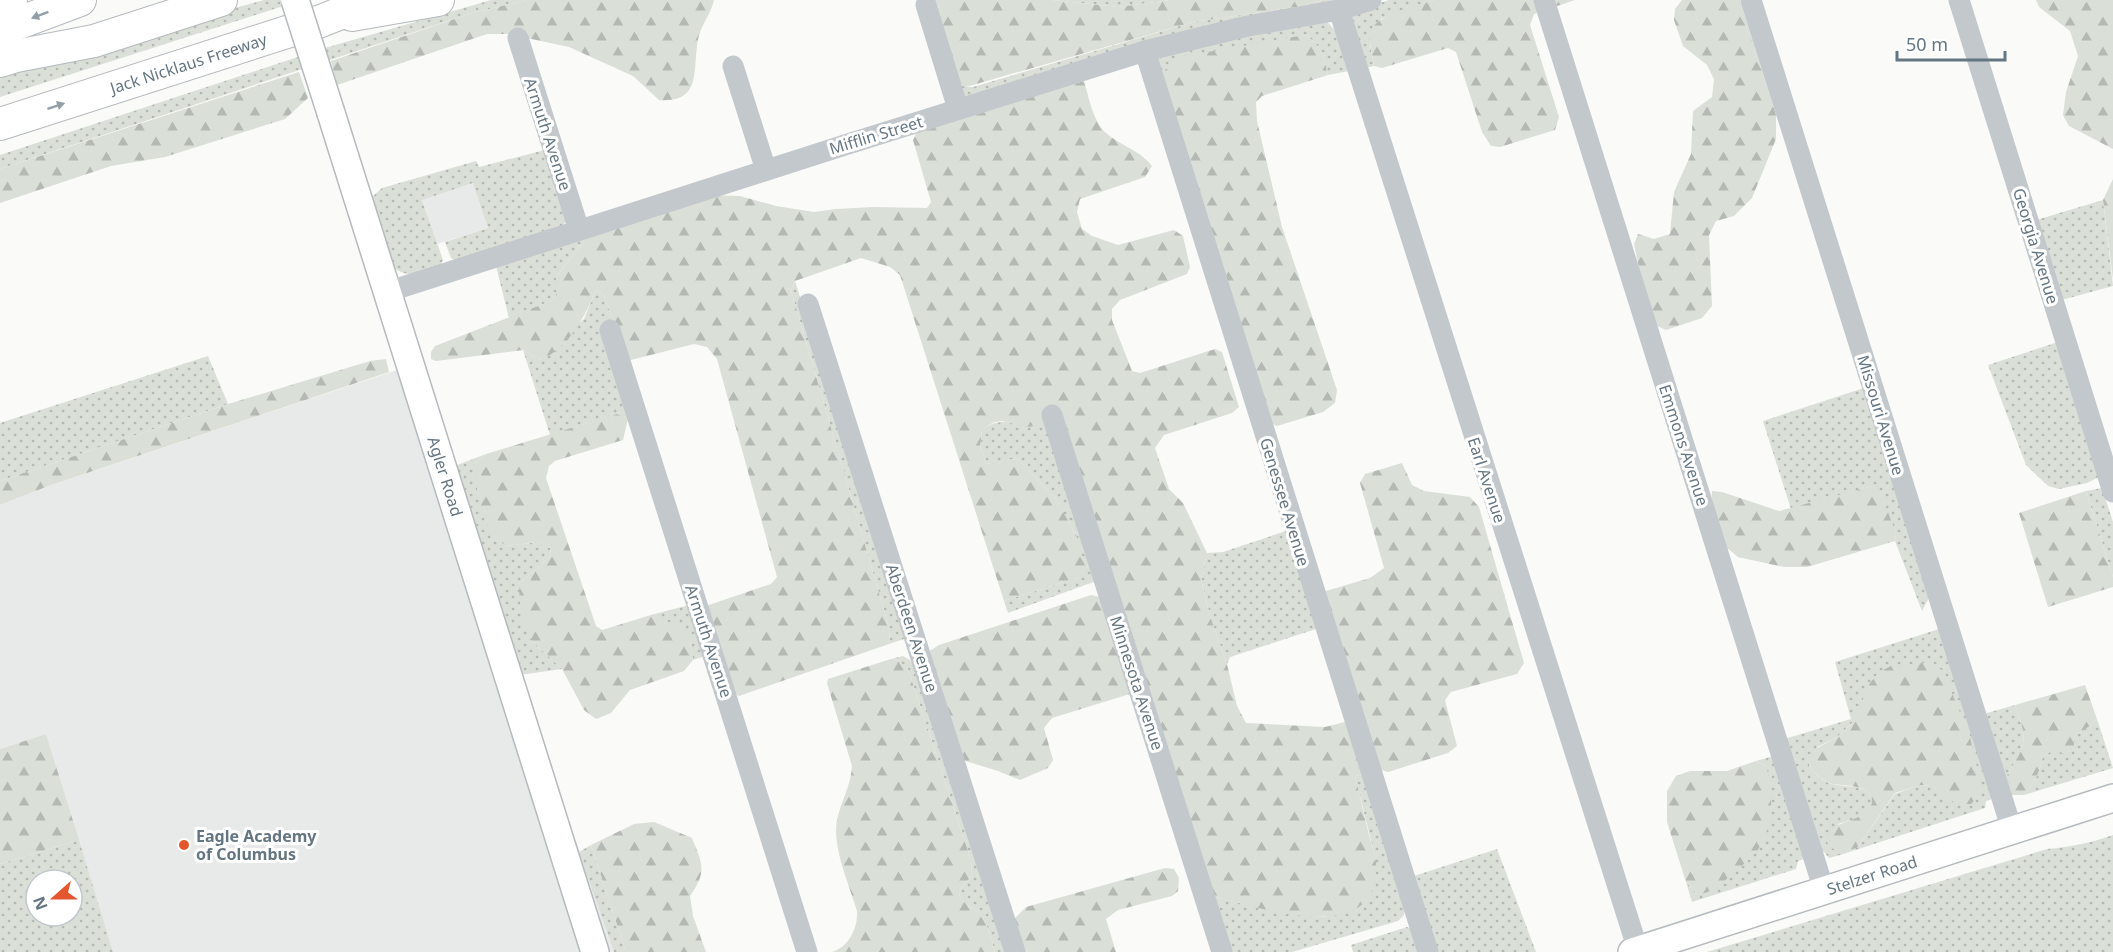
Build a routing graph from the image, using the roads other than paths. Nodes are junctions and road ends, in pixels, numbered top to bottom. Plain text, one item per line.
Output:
1 (11, 0) edge
2 (80, 0) edge
3 (158, 0) edge
4 (221, 0) edge
5 (295, 0) edge
6 (374, 0) edge
7 (438, 0) edge
8 (1371, 0) edge
9 (1544, 0) edge
10 (1751, 0) edge
11 (1959, 0) edge
12 (0, 4) edge
13 (926, 5) dead end
14 (1339, 10) junction
15 (321, 21) junction
16 (0, 30) edge
17 (518, 38) dead end
18 (1145, 51) junction
19 (8, 59) edge
20 (733, 66) dead end
21 (958, 109) junction
22 (0, 124) edge
23 (766, 170) junction
24 (579, 230) junction
25 (387, 292) junction
26 (808, 304) dead end
27 (610, 330) dead end
28 (1052, 415) dead end
29 (2113, 492) edge
30 (2113, 798) edge
31 (2012, 830) junction
32 (1824, 890) junction
33 (1635, 951) edge
34 (595, 952) edge
35 (807, 952) edge
36 (1015, 952) edge
37 (1222, 952) edge
38 (1428, 952) edge

1 - 12 highway
2 -> 16 highway
3 - 19 highway
4 - 19 highway
5 - 25 main road, Agler Road, bridge
6 - 15 highway, Jack Nicklaus Freeway
7 - 15 highway
8 - 14 street, Mifflin Street
9 - 32 street, Emmons Avenue
10 - 31 street, Missouri Avenue
11 - 29 street, Georgia Avenue
13 - 21 street
14 - 18 street, Mifflin Street
14 - 33 street, Earl Avenue
22 -> 15 highway, Jack Nicklaus Freeway
17 - 24 street, Armuth Avenue
18 - 21 street, Mifflin Street
18 - 38 street, Genessee Avenue
20 - 23 street
21 - 23 street, Mifflin Street
23 - 24 street, Mifflin Street
24 - 25 street, Mifflin Street
25 - 34 main road, Agler Road
26 - 36 street, Aberdeen Avenue
27 - 35 street, Armuth Avenue
28 - 37 street, Minnesota Avenue
30 - 31 main road, Stelzer Road
31 - 32 main road, Stelzer Road
32 - 33 main road, Stelzer Road

